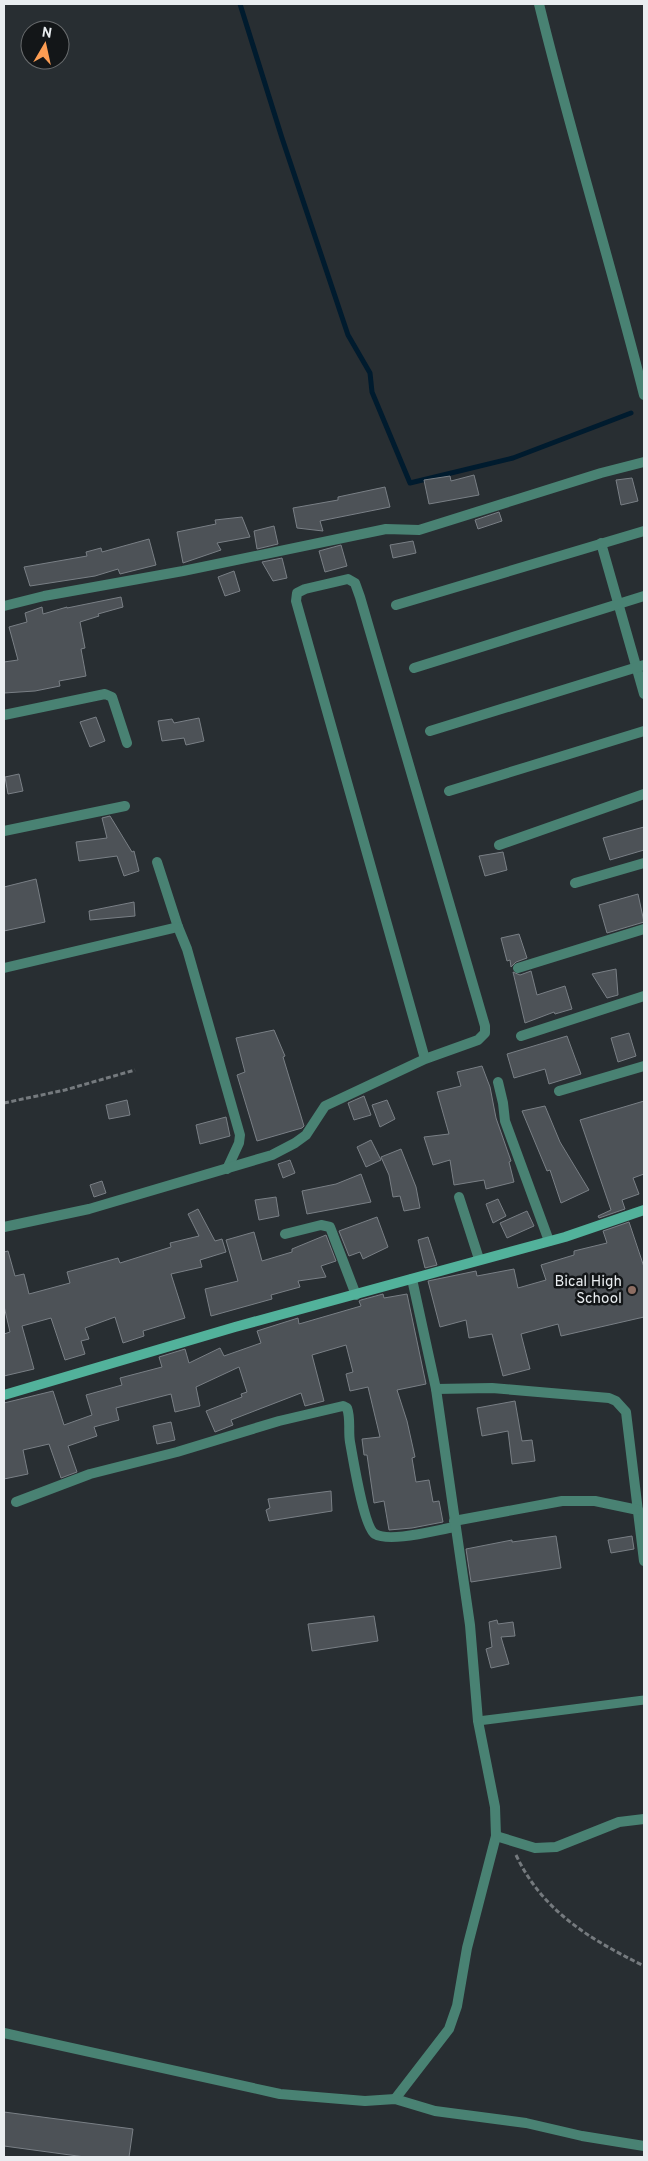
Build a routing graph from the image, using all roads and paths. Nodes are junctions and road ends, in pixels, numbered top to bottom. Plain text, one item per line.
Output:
1 (539, 4) edge
2 (644, 395) edge
3 (644, 462) edge
4 (644, 531) edge
5 (601, 543) junction
6 (644, 596) edge
7 (619, 604) junction
8 (4, 606) edge
9 (396, 606) dead end
10 (640, 666) edge
11 (414, 668) dead end
12 (644, 694) edge
13 (4, 715) edge
14 (644, 730) edge
15 (430, 731) dead end
16 (127, 743) dead end
17 (450, 791) dead end
18 (644, 794) edge
19 (125, 806) dead end
20 (4, 832) edge
21 (499, 846) dead end
22 (158, 862) dead end
23 (644, 863) edge
24 (574, 884) dead end
25 (178, 927) junction
26 (644, 929) edge
27 (4, 968) edge
28 (518, 968) dead end
29 (644, 996) edge
30 (521, 1036) dead end
31 (425, 1059) junction
32 (644, 1066) edge
33 (135, 1070) dead end
34 (498, 1082) dead end
35 (559, 1091) dead end
36 (4, 1102) edge
37 (227, 1169) junction
38 (459, 1196) dead end
39 (644, 1210) edge
40 (4, 1227) edge
41 (285, 1234) dead end
42 (548, 1241) junction
43 (479, 1259) junction
44 (412, 1279) junction
45 (356, 1295) junction
46 (436, 1389) junction
47 (4, 1395) edge
48 (16, 1502) dead end
49 (638, 1510) junction
50 (454, 1524) junction
51 (644, 1561) edge
52 (644, 1700) edge
53 (478, 1721) junction
54 (644, 1819) edge
55 (496, 1836) junction
56 (510, 1841) junction
57 (644, 1966) edge
58 (4, 2033) edge
59 (395, 2099) junction
60 (644, 2146) edge

1 - 2 street
3 - 8 street
4 - 5 street
5 - 7 street
5 - 9 street
6 - 7 street
7 - 10 street
7 - 11 street
10 - 12 street
10 - 15 street
13 - 16 street
14 - 17 street
18 - 21 street
19 - 20 street
22 - 25 street
23 - 24 street
25 - 27 street
25 - 37 street
26 - 28 street
29 - 30 street
31 - 31 street
31 - 37 street
32 - 35 street
33 - 36 path
34 - 42 street
37 - 40 street
38 - 43 street
39 - 42 street
41 - 45 street
42 - 43 street
43 - 44 street
44 - 45 street
44 - 46 street
45 - 47 street
46 - 49 street
46 - 50 street
48 - 50 street
49 - 50 street
49 - 51 street
50 - 53 street
52 - 53 lane
53 - 55 street
54 - 56 street
55 - 56 street
55 - 59 street
56 - 57 path
58 - 59 street
59 - 60 street

